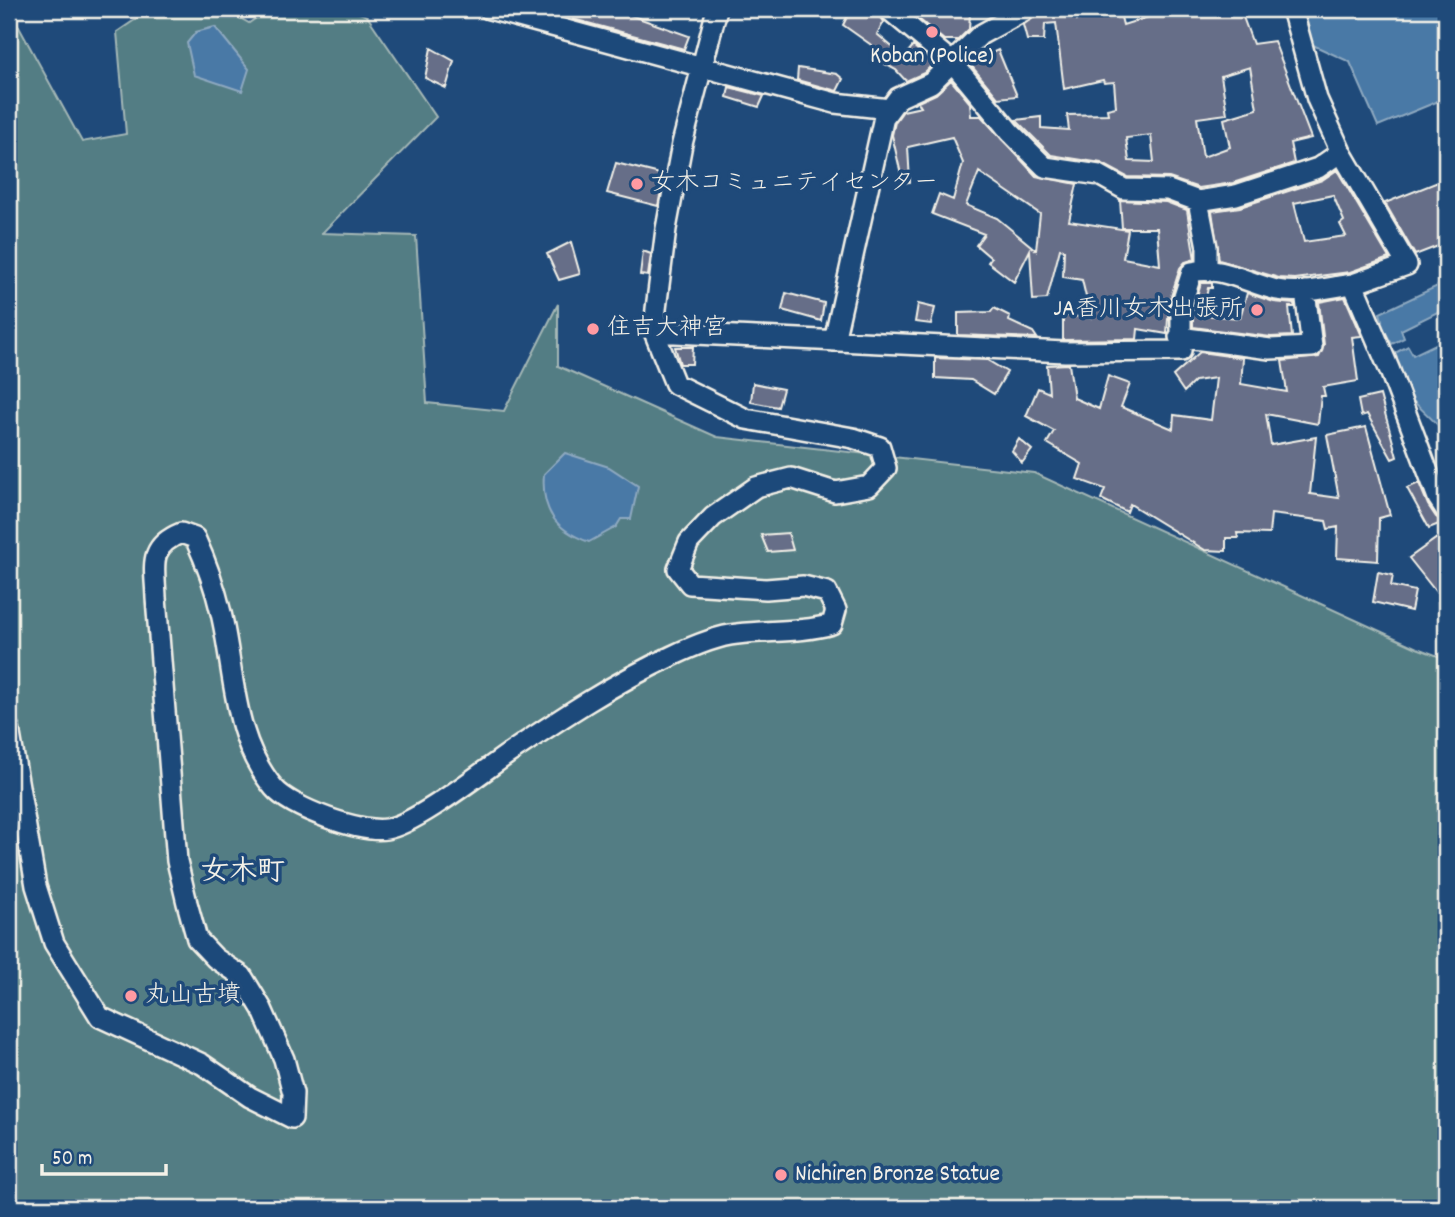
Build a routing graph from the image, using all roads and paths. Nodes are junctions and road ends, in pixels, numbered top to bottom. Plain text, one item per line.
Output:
1 (489, 9) edge
2 (717, 9) edge
3 (888, 9) edge
4 (1027, 9) edge
5 (1292, 9) edge
6 (953, 63) junction
7 (704, 67) junction
8 (890, 109) junction
9 (1341, 152) junction
10 (1198, 201) junction
11 (1207, 268) junction
12 (1353, 284) junction
13 (1305, 291) junction
14 (654, 332) junction
15 (1179, 337) junction
16 (834, 341) junction
17 (1446, 510) edge
18 (9, 728) edge

1 - 7 street
2 - 7 street
3 - 6 street
4 - 6 street
5 - 9 street
6 - 8 street
6 - 10 street
7 - 8 street
7 - 14 street
8 - 16 street
9 - 10 street
9 - 12 street
10 - 11 street
11 - 13 street
11 - 15 street
12 - 13 street
12 - 17 street
13 - 15 street
14 - 16 street
14 - 18 street
15 - 16 street

